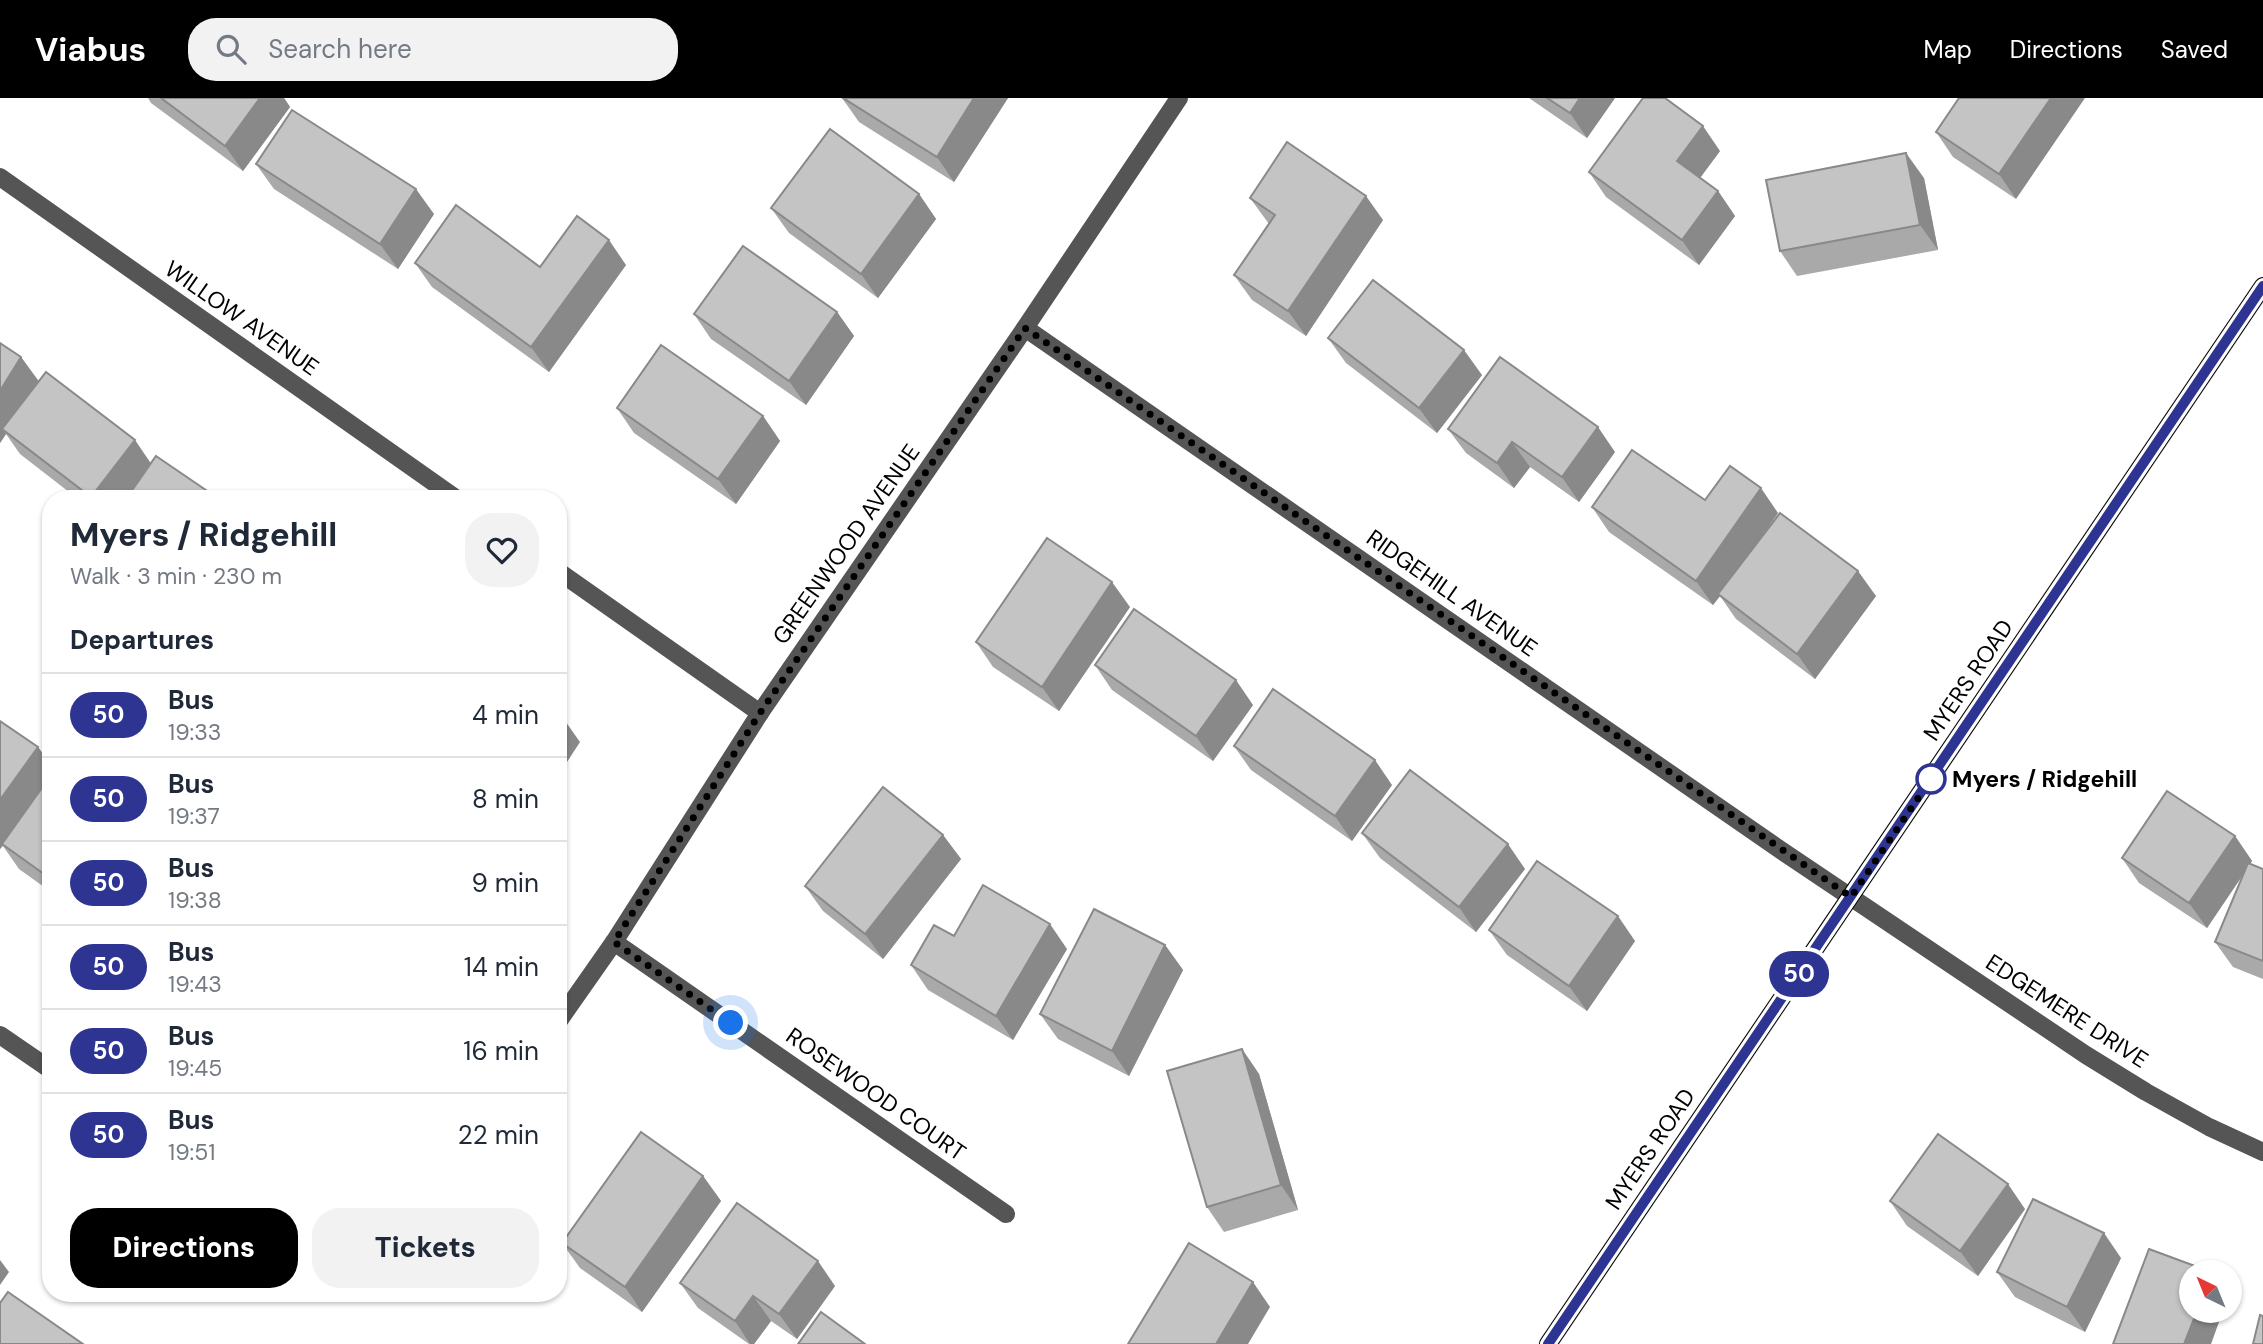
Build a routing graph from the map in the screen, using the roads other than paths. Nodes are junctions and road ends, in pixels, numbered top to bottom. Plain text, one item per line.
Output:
1 (1179, 98) edge
2 (0, 177) edge
3 (2263, 286) edge
4 (1025, 328) junction
5 (444, 490) edge
6 (567, 576) edge
7 (760, 713) junction
8 (1851, 897) junction
9 (614, 942) junction
10 (567, 1008) edge
11 (0, 1035) edge
12 (42, 1063) edge
13 (2263, 1152) edge
14 (1006, 1214) dead end
15 (1548, 1344) edge

1 - 4 street, GREENWOOD AVENUE
2 - 5 street, WILLOW AVENUE
3 - 8 main road, MYERS ROAD
4 - 7 street, GREENWOOD AVENUE
4 - 8 street, RIDGEHILL AVENUE
6 - 7 street
7 - 9 street, GREENWOOD AVENUE
8 - 13 street, EDGEMERE DRIVE
8 - 15 main road, MYERS ROAD
9 - 10 street, GREENWOOD AVENUE
9 - 14 street, ROSEWOOD COURT
11 - 12 street

